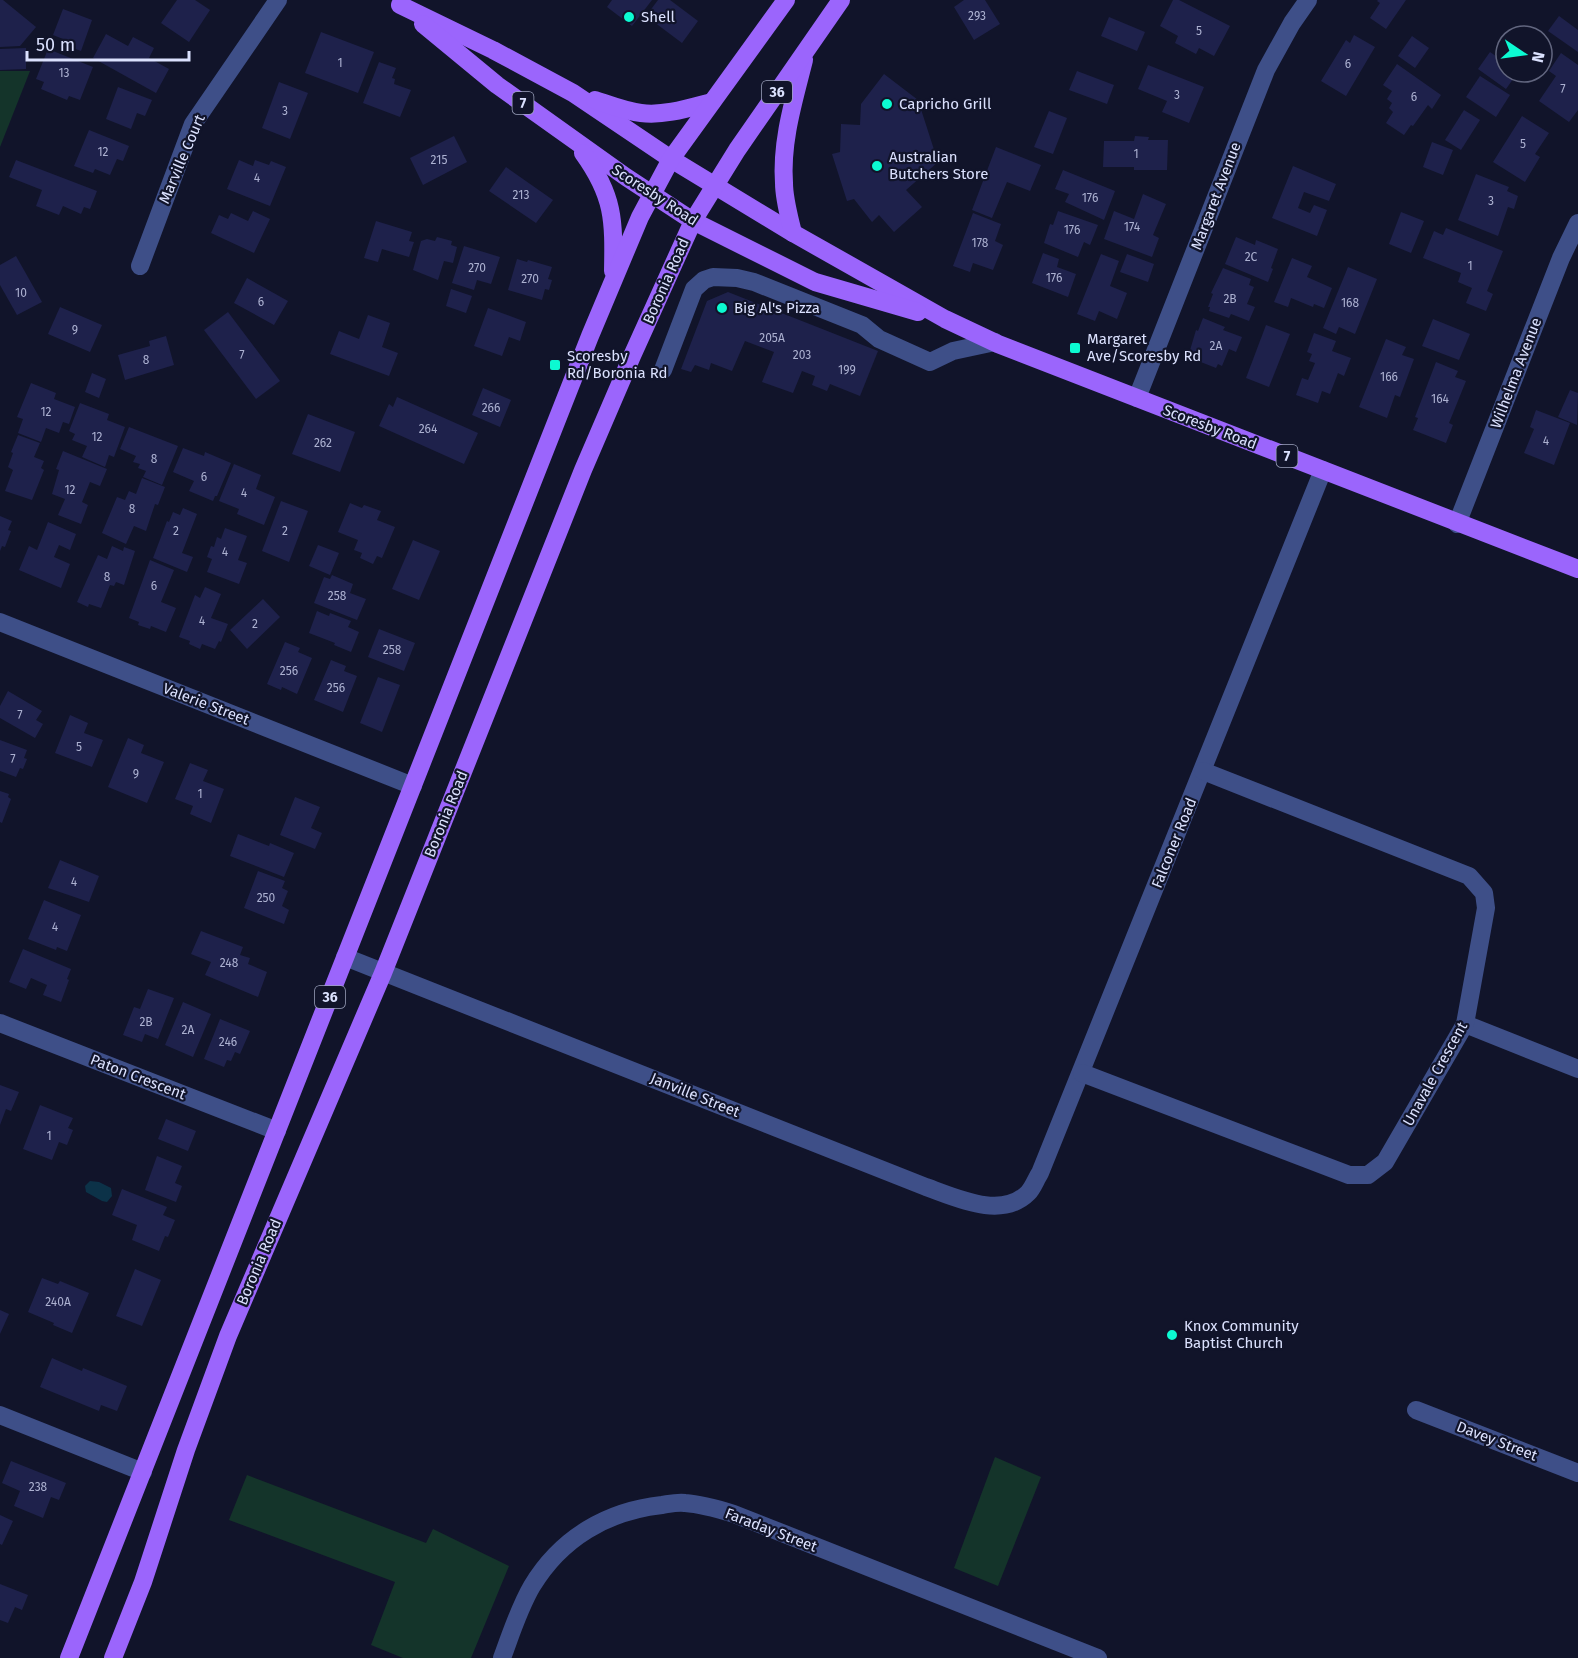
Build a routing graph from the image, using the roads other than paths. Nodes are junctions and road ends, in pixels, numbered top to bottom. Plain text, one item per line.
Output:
1 (278, 0) edge
2 (786, 0) edge
3 (841, 0) edge
4 (1308, 0) edge
5 (397, 2) edge
6 (806, 49) junction
7 (573, 93) junction
8 (712, 102) junction
9 (574, 140) junction
10 (671, 159) junction
11 (715, 185) junction
12 (652, 195) junction
13 (693, 221) junction
14 (1578, 223) edge
15 (793, 232) junction
16 (140, 266) dead end
17 (613, 282) junction
18 (945, 320) junction
19 (995, 342) junction
20 (663, 370) dead end
21 (1137, 398) junction
22 (1323, 470) junction
23 (1457, 524) junction
24 (1578, 569) edge
25 (0, 622) edge
26 (1203, 771) junction
27 (413, 786) junction
28 (345, 957) junction
29 (383, 973) junction
30 (0, 1023) edge
31 (1466, 1024) junction
32 (1578, 1069) edge
33 (1082, 1073) junction
34 (277, 1131) junction
35 (1009, 1204) joint
36 (1416, 1410) dead end
37 (0, 1416) edge
38 (142, 1472) junction
39 (1578, 1473) edge
40 (69, 1658) edge
41 (113, 1658) edge
42 (502, 1658) edge
43 (1098, 1658) edge

1 - 16 street, Marville Court
2 - 8 main road, Boronia Road / 36
3 - 6 main road, Boronia Road / 36
4 - 21 street, Margaret Avenue
5 - 7 main road, Scoresby Road / 7
5 - 9 main road, Scoresby Road / 7
6 - 11 main road, Boronia Road / 36
6 - 15 main road
7 - 8 main road
7 - 10 main road, Scoresby Road / 7
8 - 10 main road, Boronia Road / 36
9 - 12 main road, Scoresby Road / 7
9 - 17 main road
10 - 11 main road, Scoresby Road / 7
10 - 12 main road, Boronia Road / 36
11 - 13 main road, Boronia Road / 36
11 - 15 main road, Scoresby Road / 7
12 - 13 main road, Scoresby Road / 7
12 - 17 main road, Boronia Road / 36
13 - 18 main road, Scoresby Road / 7
13 - 29 main road, Boronia Road / 36
14 - 23 street, Wilhelma Avenue
15 - 18 main road, Scoresby Road / 7
17 - 27 main road, Boronia Road / 36
18 - 19 main road, Scoresby Road / 7
19 - 20 street
19 - 21 main road, Scoresby Road / 7
21 - 22 main road, Scoresby Road / 7
22 - 23 main road, Scoresby Road / 7
22 - 26 street, Falconer Road
23 - 24 main road, Scoresby Road / 7
25 - 27 street, Valerie Street
26 - 31 street, Unavale Crescent
26 - 33 street, Falconer Road
27 - 28 main road, Boronia Road / 36
28 - 29 street, Janville Street
28 - 34 main road, Boronia Road / 36
29 - 35 street, Janville Street
29 - 41 main road, Boronia Road / 36
30 - 34 street, Paton Crescent
31 - 32 street
31 - 33 street, Unavale Crescent
33 - 35 street, Falconer Road
34 - 38 main road, Boronia Road / 36
36 - 39 street, Davey Street
37 - 38 street
38 - 40 main road, Boronia Road / 36
42 - 43 street, Faraday Street

